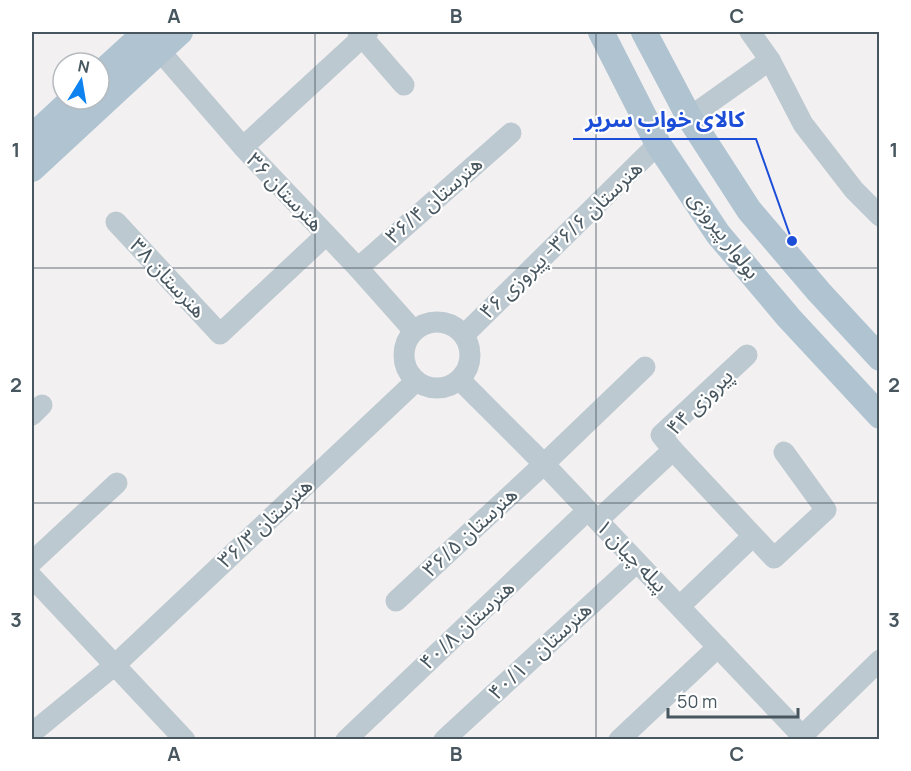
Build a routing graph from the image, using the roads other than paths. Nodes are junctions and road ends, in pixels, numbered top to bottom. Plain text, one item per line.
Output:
1 (180, 32) edge
2 (601, 32) edge
3 (644, 32) edge
4 (750, 32) edge
5 (363, 33) edge
6 (148, 37) edge
7 (771, 60) junction
8 (111, 66) edge
9 (404, 85) dead end
10 (701, 109) dead end
11 (60, 111) edge
12 (511, 133) dead end
13 (32, 137) edge
14 (658, 144) junction
15 (243, 147) junction
16 (32, 169) edge
17 (879, 216) edge
18 (116, 222) dead end
19 (326, 235) junction
20 (358, 268) junction
21 (414, 331) junction
22 (464, 335) junction
23 (747, 355) dead end
24 (879, 358) edge
25 (645, 367) dead end
26 (460, 380) junction
27 (416, 381) junction
28 (879, 416) edge
29 (673, 450) junction
30 (784, 452) dead end
31 (544, 464) junction
32 (117, 483) dead end
33 (593, 515) junction
34 (753, 536) junction
35 (32, 562) edge
36 (637, 562) junction
37 (32, 577) edge
38 (396, 601) dead end
39 (680, 606) junction
40 (718, 647) junction
41 (879, 660) edge
42 (115, 665) junction
43 (32, 733) edge
44 (802, 738) edge
45 (185, 740) edge
46 (346, 740) edge
47 (444, 740) edge
48 (619, 740) edge

1 - 6 main road
2 - 14 main road, بولوار پیروزی
3 - 24 main road, بولوار پیروزی
4 - 7 street
5 - 9 street
5 - 15 street
6 - 8 main road
6 - 15 street, هنرستان ۳۶
6 - 16 main road
7 - 10 street
7 - 17 street
11 - 13 main road
12 - 20 street, هنرستان ۳۶/۴
14 - 22 street, هنرستان ۳۶/۶- پیروزی ۴۶
14 - 28 main road, بولوار پیروزی
15 - 19 street, هنرستان ۳۶
18 - 19 street, هنرستان ۳۸
19 - 20 street, هنرستان ۳۶
20 - 21 street, هنرستان ۳۶
21 - 22 street
21 - 27 street
22 - 26 street
23 - 29 street, پیروزی ۴۴
25 - 31 street, هنرستان ۳۶/۵
26 - 27 street
26 - 31 street, پیله چیان ۱
27 - 42 street, هنرستان ۳۶/۳
29 - 33 street, هنرستان ۴۰/۸
29 - 34 street
30 - 34 street
31 - 33 street, پیله چیان ۱
31 - 38 street, هنرستان ۳۶/۵
32 - 35 street
33 - 36 street, پیله چیان ۱
33 - 46 street, هنرستان ۴۰/۸
34 - 39 street
36 - 39 street, پیله چیان ۱
36 - 47 street, هنرستان ۴۰/۱۰
37 - 42 street
39 - 40 street, پیله چیان ۱
40 - 44 street, پیله چیان ۱
40 - 48 street
41 - 44 street
42 - 43 street, هنرستان ۳۶/۳
42 - 45 street

